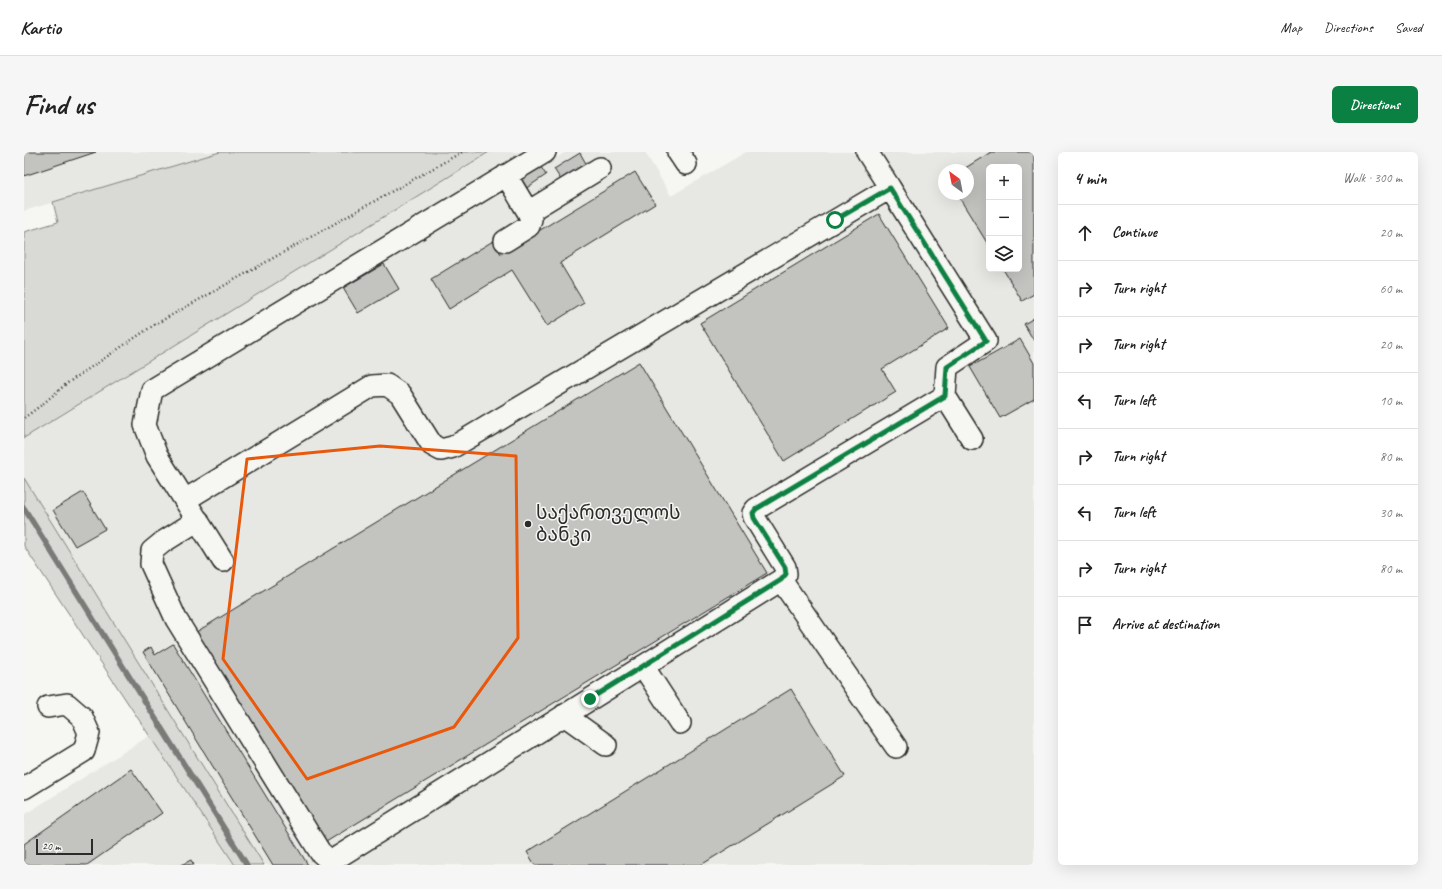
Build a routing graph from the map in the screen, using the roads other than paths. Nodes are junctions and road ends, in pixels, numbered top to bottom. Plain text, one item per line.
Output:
1 (545, 152) edge
2 (867, 152) edge
3 (600, 168) dead end
4 (506, 175) junction
5 (890, 188) junction
6 (528, 212) junction
7 (505, 241) dead end
8 (945, 396) junction
9 (972, 439) dead end
10 (185, 500) junction
11 (198, 520) junction
12 (223, 561) dead end
13 (781, 580) junction
14 (643, 666) junction
15 (48, 707) dead end
16 (564, 715) junction
17 (680, 722) dead end
18 (606, 745) dead end
19 (896, 747) dead end
20 (24, 788) edge

1 - 4 lane
2 - 5 lane
3 - 6 lane
4 - 6 lane
4 - 10 lane
5 - 8 lane
5 - 10 lane
6 - 7 lane
8 - 9 lane
8 - 13 lane
10 - 11 lane
11 - 12 lane
11 - 16 lane
13 - 14 lane
13 - 19 lane
14 - 16 lane
14 - 17 lane
15 - 20 lane
16 - 18 lane

